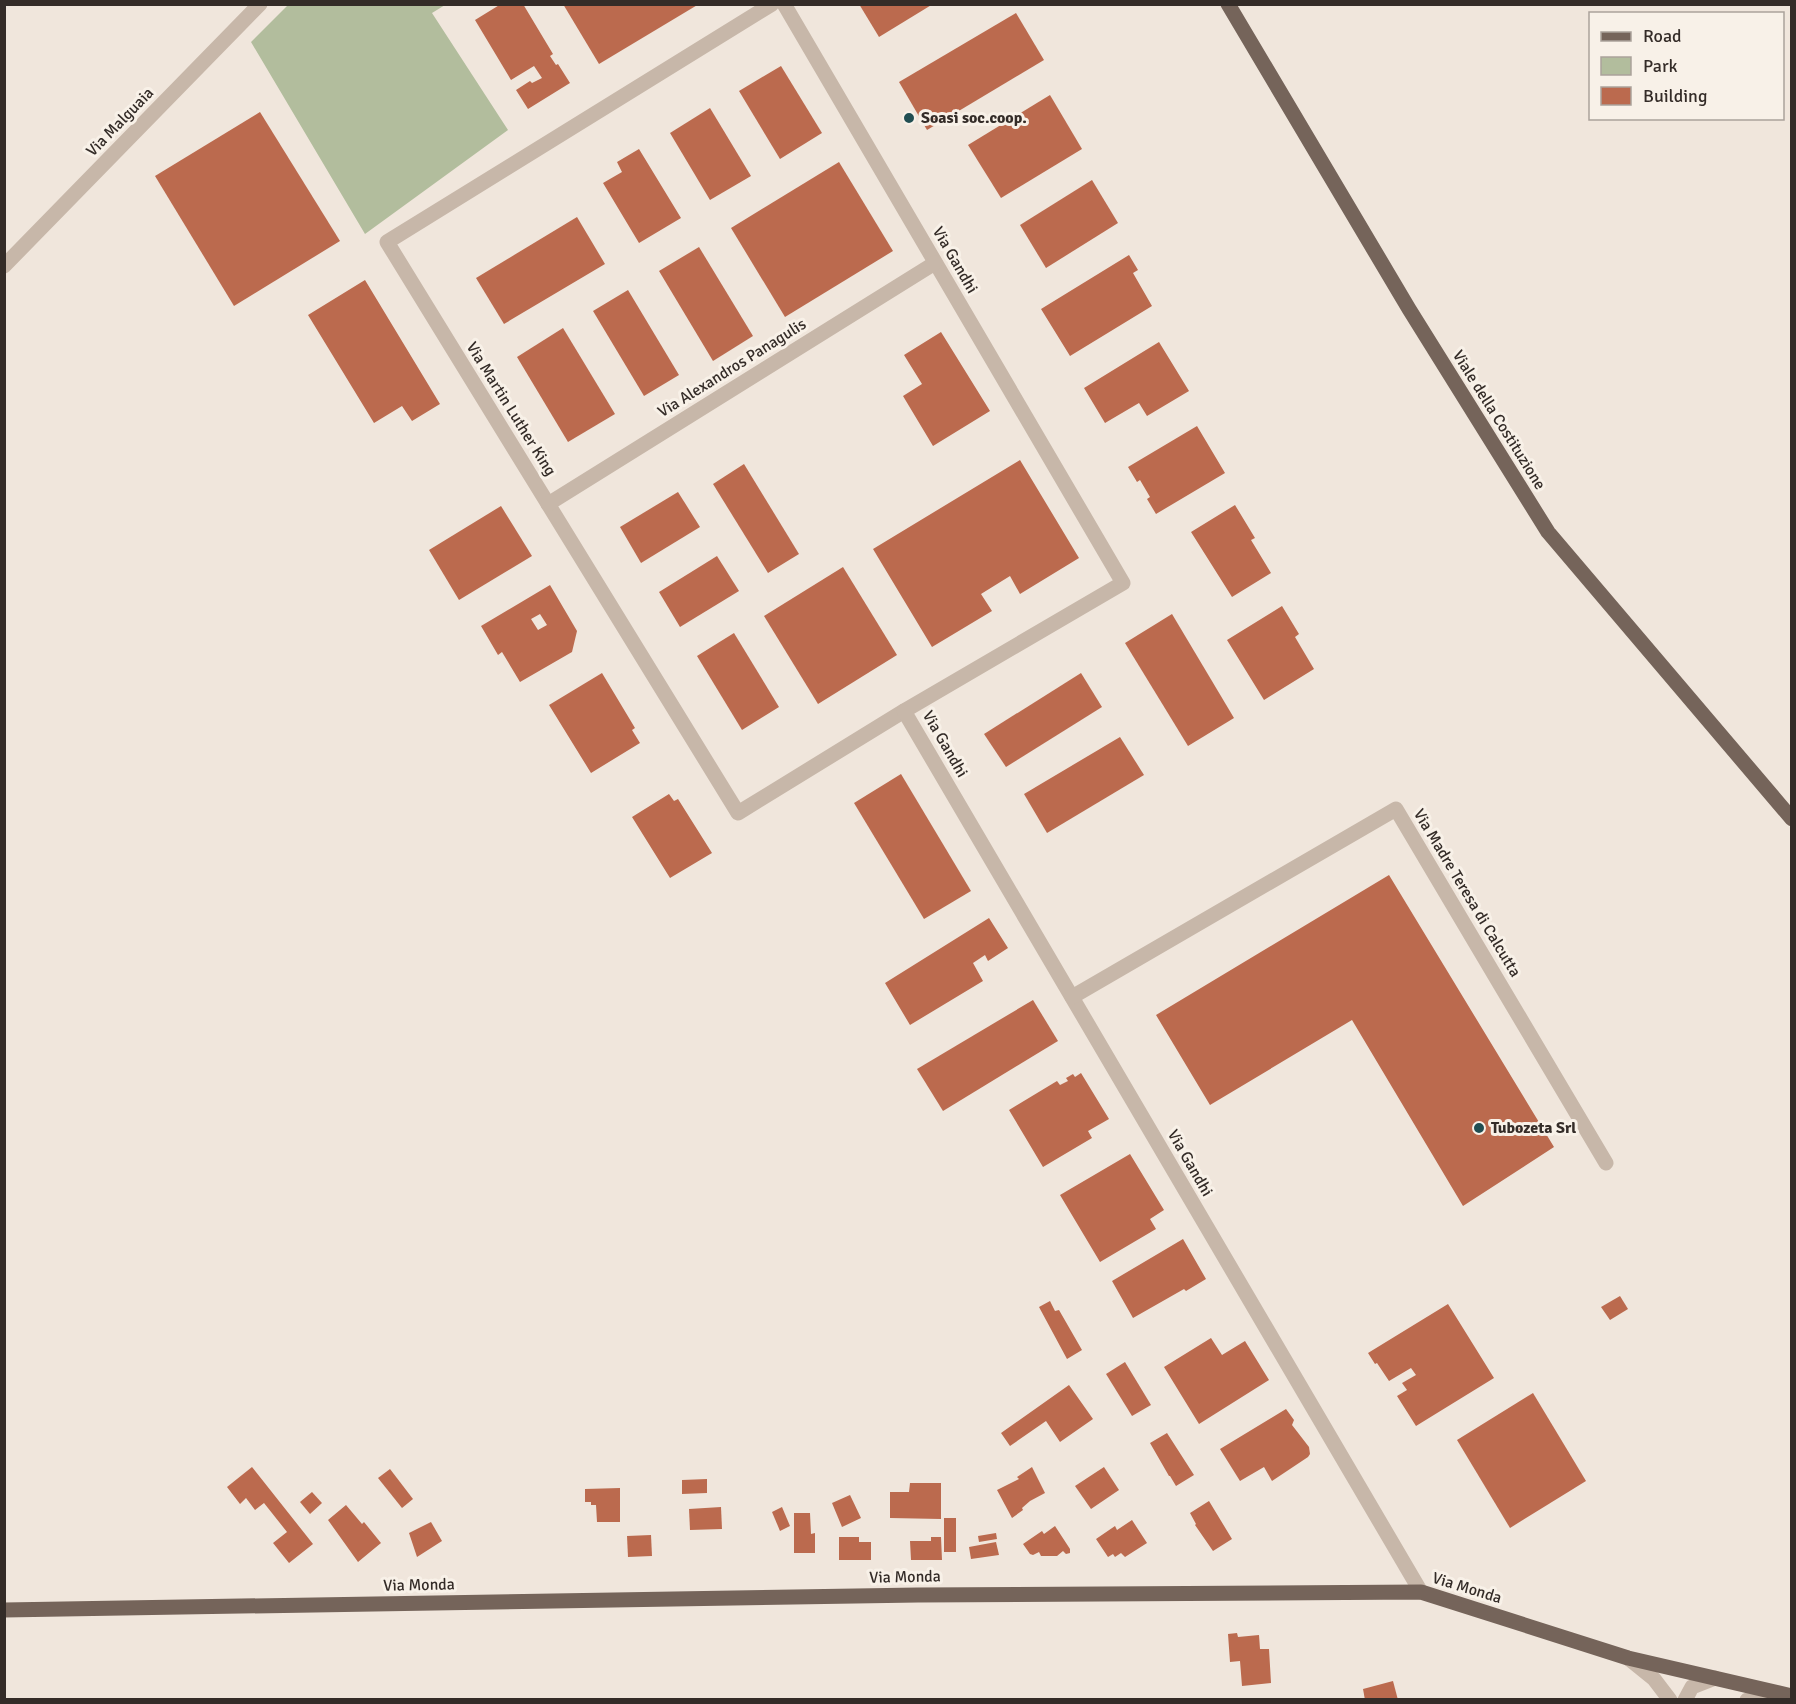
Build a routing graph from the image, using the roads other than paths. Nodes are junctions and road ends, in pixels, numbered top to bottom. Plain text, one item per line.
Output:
1 (260, 4) edge
2 (772, 4) edge
3 (784, 4) edge
4 (1228, 4) edge
5 (935, 263) junction
6 (4, 266) edge
7 (548, 504) junction
8 (904, 711) junction
9 (1791, 819) edge
10 (1072, 997) junction
11 (1606, 1163) dead end
12 (1421, 1592) junction
13 (4, 1610) edge
14 (1628, 1658) junction
15 (1715, 1678) junction
16 (1775, 1692) junction
17 (1791, 1696) edge
18 (1670, 1700) edge
19 (1685, 1700) edge
20 (1747, 1700) edge

1 - 6 street, Via Malguaia
2 - 7 street, Via Martin Luther King
3 - 5 street, Via Gandhi
4 - 9 main road, Viale della Costituzione
5 - 7 street, Via Alexandros Panagulis
5 - 8 street, Via Gandhi
7 - 8 street, Via Martin Luther King
8 - 10 street, Via Gandhi
10 - 11 street, Via Madre Teresa di Calcutta
10 - 12 street, Via Gandhi
12 - 13 main road, Via Monda
12 - 14 main road, Via Monda
14 - 15 main road, Via Monda
14 - 18 street
15 - 16 main road, Via Monda
15 - 19 street
16 - 17 main road, Via Monda
16 - 20 street

